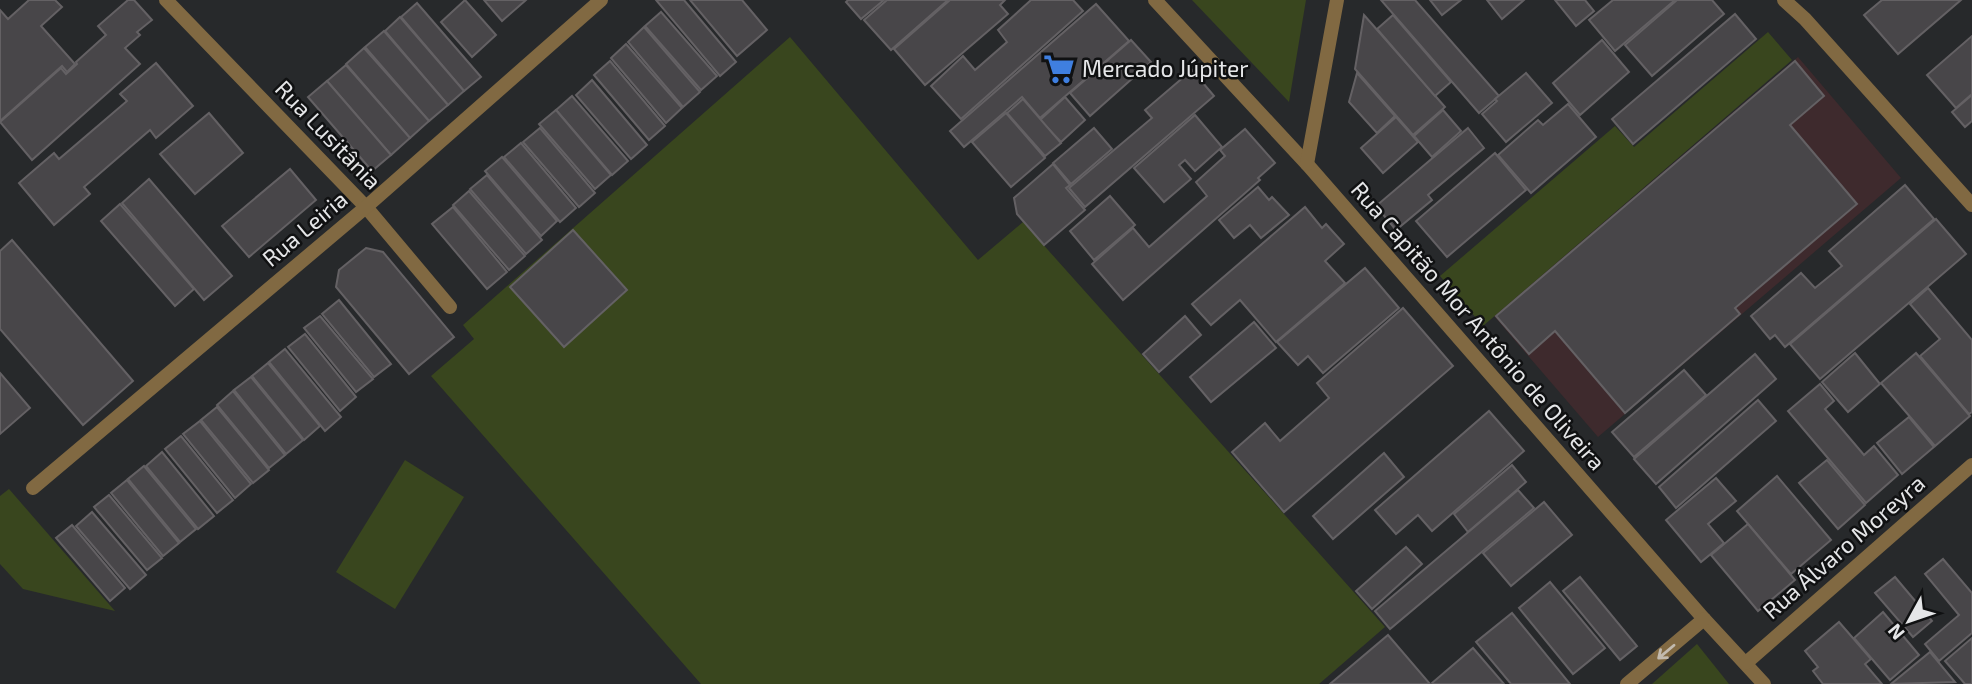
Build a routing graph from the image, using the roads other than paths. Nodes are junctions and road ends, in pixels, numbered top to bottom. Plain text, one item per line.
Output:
1 (166, 0) edge
2 (601, 0) edge
3 (1155, 0) edge
4 (1337, 0) edge
5 (1784, 0) edge
6 (1307, 164) junction
7 (1972, 205) edge
8 (366, 207) junction
9 (450, 307) dead end
10 (1972, 465) edge
11 (33, 488) dead end
12 (1704, 619) junction
13 (1746, 663) junction
14 (1627, 684) edge
15 (1763, 684) edge

1 - 8 street, Rua Lusitânia
2 - 8 street, Rua Leiria
3 - 6 street, Rua Capitão Mor Antônio de Oliveira
4 - 6 street
5 - 7 street
6 - 12 street, Rua Capitão Mor Antônio de Oliveira
8 - 9 street, Rua Lusitânia
8 - 11 street, Rua Leiria
10 - 13 street, Rua Álvaro Moreyra
12 - 13 street, Rua Capitão Mor Antônio de Oliveira
12 -> 14 street
13 - 15 street, Rua Capitão Mor Antônio de Oliveira

